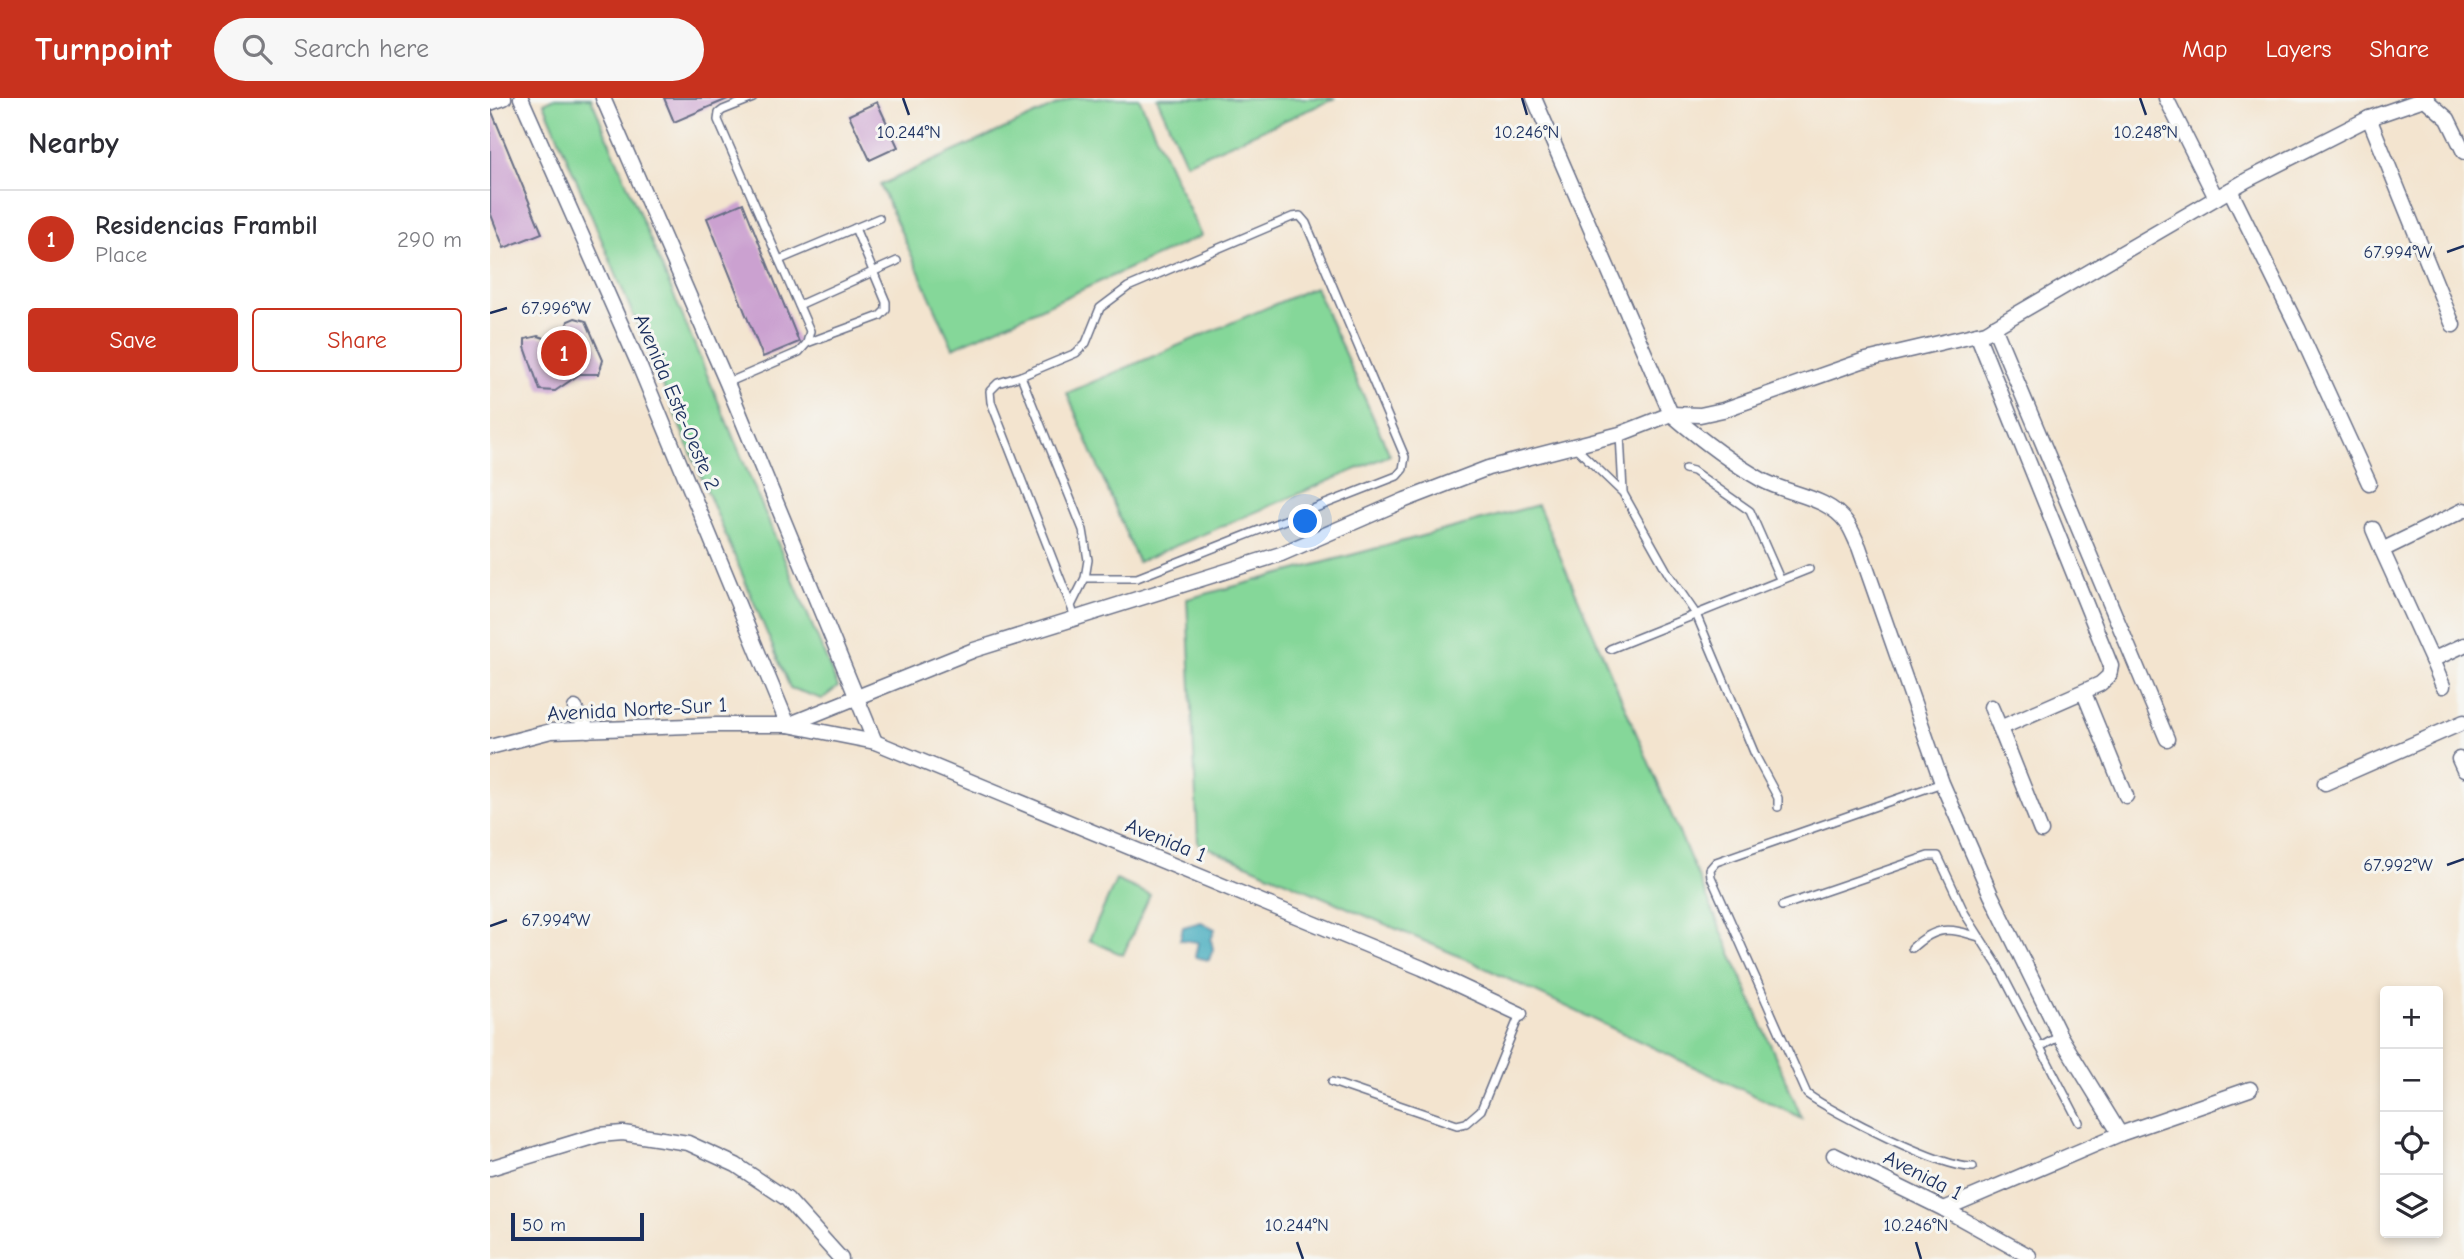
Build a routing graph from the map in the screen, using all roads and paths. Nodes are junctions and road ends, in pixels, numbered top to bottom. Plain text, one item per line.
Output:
1 (504, 98) edge
2 (521, 98) edge
3 (603, 98) edge
4 (753, 98) edge
5 (1534, 98) edge
6 (2166, 98) edge
7 (2427, 99) edge
8 (490, 103) edge
9 (2369, 118) junction
10 (2464, 152) edge
11 (2230, 190) junction
12 (2216, 198) junction
13 (880, 218) dead end
14 (855, 228) junction
15 (779, 260) junction
16 (897, 261) dead end
17 (872, 272) junction
18 (799, 305) junction
19 (2453, 325) dead end
20 (1994, 327) junction
21 (1977, 334) junction
22 (807, 343) junction
23 (1021, 376) junction
24 (727, 383) junction
25 (1671, 414) junction
26 (1620, 433) junction
27 (1573, 445) junction
28 (1685, 469) dead end
29 (2369, 483) dead end
30 (1623, 493) junction
31 (2464, 510) edge
32 (2373, 529) dead end
33 (2382, 550) junction
34 (1809, 569) dead end
35 (1085, 578) junction
36 (1780, 579) junction
37 (1074, 612) junction
38 (1696, 614) junction
39 (2464, 645) edge
40 (1610, 649) dead end
41 (2432, 660) junction
42 (2443, 686) dead end
43 (2084, 693) junction
44 (855, 697) junction
45 (1991, 707) dead end
46 (575, 708) dead end
47 (2464, 722) edge
48 (788, 725) junction
49 (2000, 728) junction
50 (588, 730) junction
51 (2167, 739) dead end
52 (875, 742) junction
53 (490, 747) edge
54 (1942, 783) junction
55 (2325, 783) dead end
56 (2126, 796) dead end
57 (1778, 807) dead end
58 (2042, 831) dead end
59 (1782, 906) dead end
60 (1980, 937) junction
61 (1912, 948) dead end
62 (1520, 1014) joint
63 (2060, 1035) junction
64 (2040, 1047) junction
65 (1332, 1082) dead end
66 (2250, 1089) dead end
67 (2079, 1122) dead end
68 (2120, 1134) junction
69 (1834, 1154) dead end
70 (1973, 1167) dead end
71 (490, 1168) edge
72 (1944, 1209) junction
73 (2029, 1256) dead end
74 (841, 1259) edge

1 - 8 street
2 - 48 street, Avenida Este-Oeste 2
3 - 24 street
4 - 15 lane
5 - 25 street
6 - 12 street
7 - 9 street
7 - 10 street
9 - 11 street
9 - 19 street
11 - 12 street
11 - 29 street
12 - 20 street
13 - 14 lane
14 - 15 lane
14 - 17 lane
15 - 18 lane
16 - 17 lane
17 - 18 lane
17 - 22 lane
18 - 22 lane
20 - 21 street
20 - 51 street
21 - 25 street
21 - 43 street
22 - 24 lane
23 - 35 lane
23 - 35 lane
23 - 37 lane
24 - 44 street
25 - 26 street
25 - 54 street
26 - 27 street
26 - 30 lane
27 - 30 lane
27 - 37 street
28 - 36 lane
30 - 38 lane
31 - 33 street
32 - 33 street
33 - 41 street
34 - 36 lane
35 - 37 lane
36 - 38 lane
37 - 44 street
38 - 40 lane
38 - 57 lane
39 - 41 street
41 - 42 street
43 - 49 street
43 - 56 street
44 - 48 street
44 - 52 street
45 - 49 street
46 - 50 street
47 - 55 street
48 - 50 street, Avenida Norte-Sur 1
48 - 52 street, Avenida 1
49 - 58 street
50 - 53 street, Avenida Norte-Sur 1
52 - 62 street, Avenida 1
54 - 63 street
54 - 70 lane
59 - 60 lane
60 - 61 lane
60 - 64 lane
62 - 65 lane
63 - 64 lane
63 - 68 street
64 - 67 lane
66 - 68 street
68 - 72 street
69 - 72 street, Avenida 1
71 - 74 street
72 - 73 street, Avenida 1

